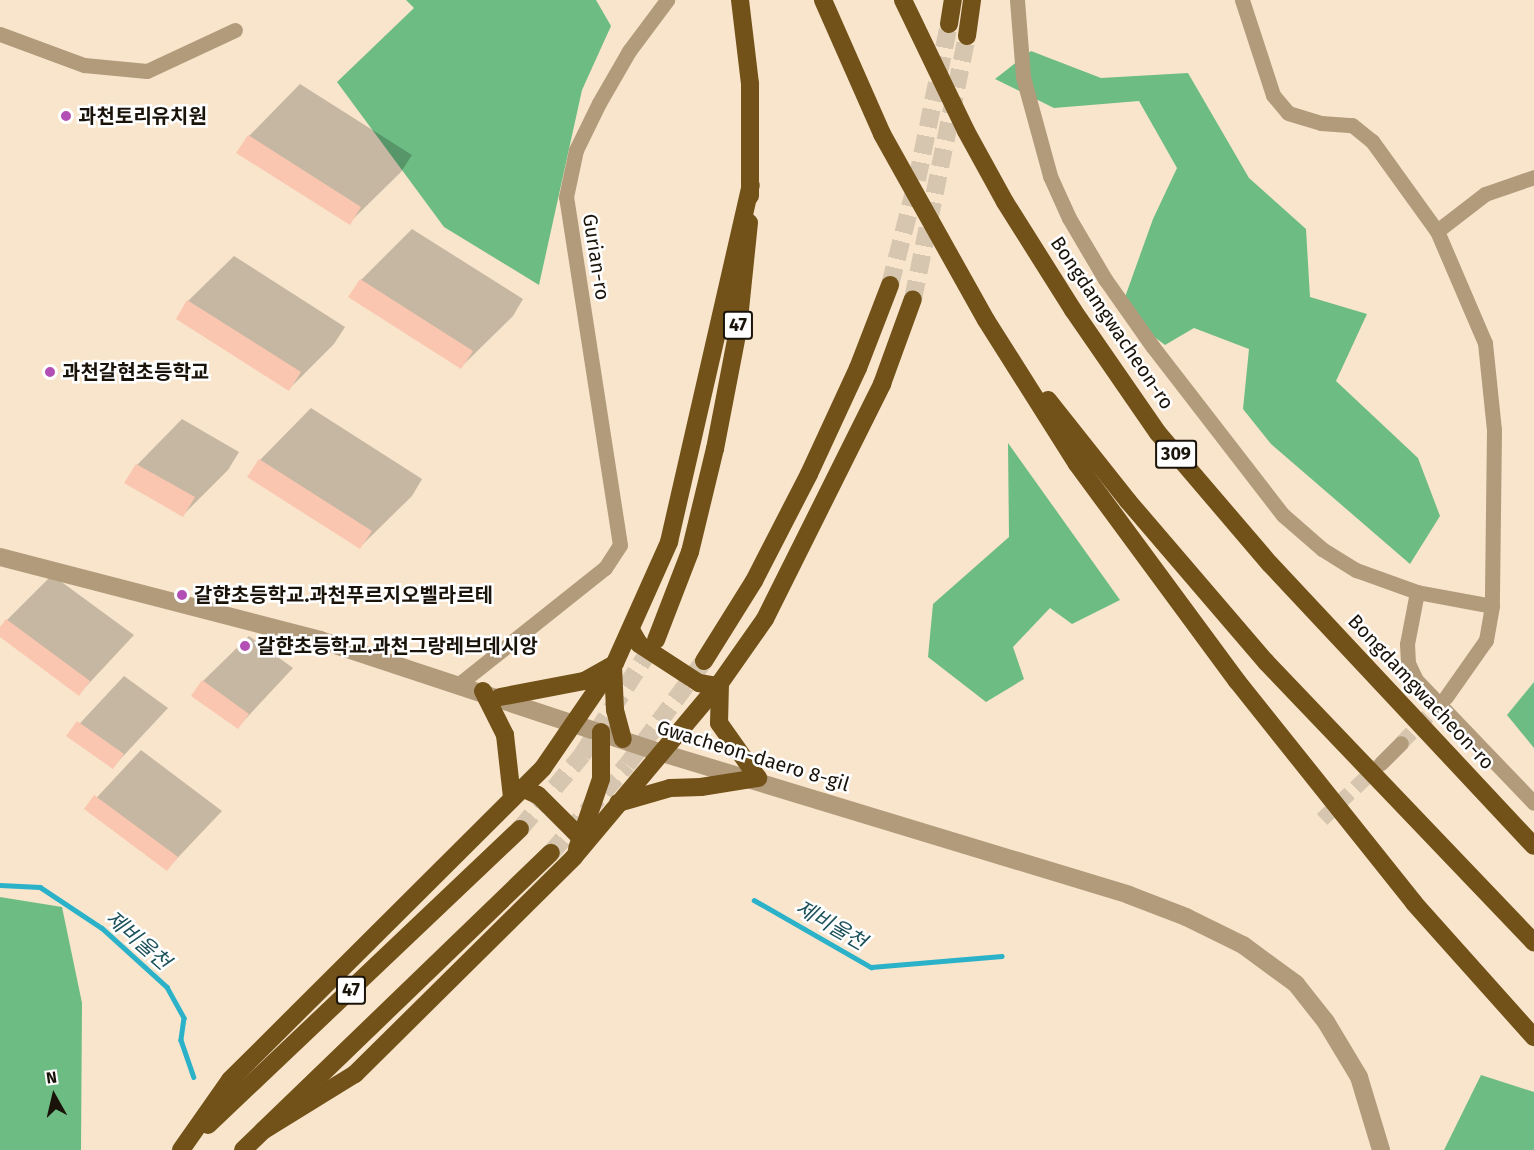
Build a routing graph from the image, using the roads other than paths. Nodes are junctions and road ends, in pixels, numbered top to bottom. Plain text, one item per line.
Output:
1 (740, 0) edge
2 (823, 0) edge
3 (903, 0) edge
4 (953, 0) edge
5 (972, 0) edge
6 (1017, 0) edge
7 (1242, 0) edge
8 (666, 1) edge
9 (949, 24) tunnel mouth
10 (235, 30) dead end
11 (0, 34) edge
12 (968, 36) tunnel mouth
13 (1534, 177) edge
14 (751, 185) junction
15 (1437, 231) junction
16 (890, 285) tunnel mouth
17 (913, 299) tunnel mouth
18 (986, 320) junction
19 (0, 557) edge
20 (1417, 592) junction
21 (1492, 606) junction
22 (631, 630) junction
23 (656, 640) tunnel mouth
24 (704, 662) tunnel mouth
25 (614, 665) junction
26 (459, 684) junction
27 (719, 685) junction
28 (492, 694) junction
29 (1446, 697) tunnel mouth
30 (578, 723) junction
31 (601, 732) junction
32 (623, 739) junction
33 (1401, 743) tunnel mouth
34 (659, 752) junction
35 (1381, 763) tunnel mouth
36 (758, 778) junction
37 (517, 792) junction
38 (618, 803) junction
39 (1534, 803) edge
40 (520, 829) tunnel mouth
41 (581, 838) junction
42 (1534, 846) edge
43 (551, 853) tunnel mouth
44 (574, 857) junction
45 (1534, 942) edge
46 (1534, 1037) edge
47 (264, 1130) junction
48 (181, 1150) edge
49 (243, 1150) edge
50 (1381, 1150) edge

1 - 14 highway, 47
2 - 18 highway
3 - 42 highway, Bongdamgwacheon-ro / 309
4 - 9 highway
5 - 12 highway
6 - 20 street
7 - 15 street
8 - 26 street, Gurian-ro
10 - 11 street
13 - 15 street
14 - 22 highway
14 - 23 highway, 47
15 - 21 street
16 - 24 highway
17 - 27 highway
18 - 45 highway
18 - 46 highway
19 - 26 street, Gwacheon-daero 8-gil
20 - 21 street
20 - 39 street
21 - 29 street
22 - 25 highway
22 - 27 highway
25 - 28 highway
25 - 30 highway
25 - 32 highway
26 - 28 street, Gwacheon-daero 8-gil
27 - 34 highway
27 - 36 highway
28 - 30 street, Gwacheon-daero 8-gil
28 - 37 highway
30 - 31 street, Gwacheon-daero 8-gil
30 - 37 highway
31 - 32 street, Gwacheon-daero 8-gil
31 - 41 highway
32 - 34 street, Gwacheon-daero 8-gil
33 - 35 street
34 - 36 street, Gwacheon-daero 8-gil
34 - 38 highway
36 - 38 highway
36 - 50 street, Gwacheon-daero 8-gil
37 - 41 highway
37 - 48 highway
38 - 44 highway
40 - 48 highway, 47
41 - 44 highway
43 - 47 highway, 47
44 - 47 highway
47 - 49 highway, 47

